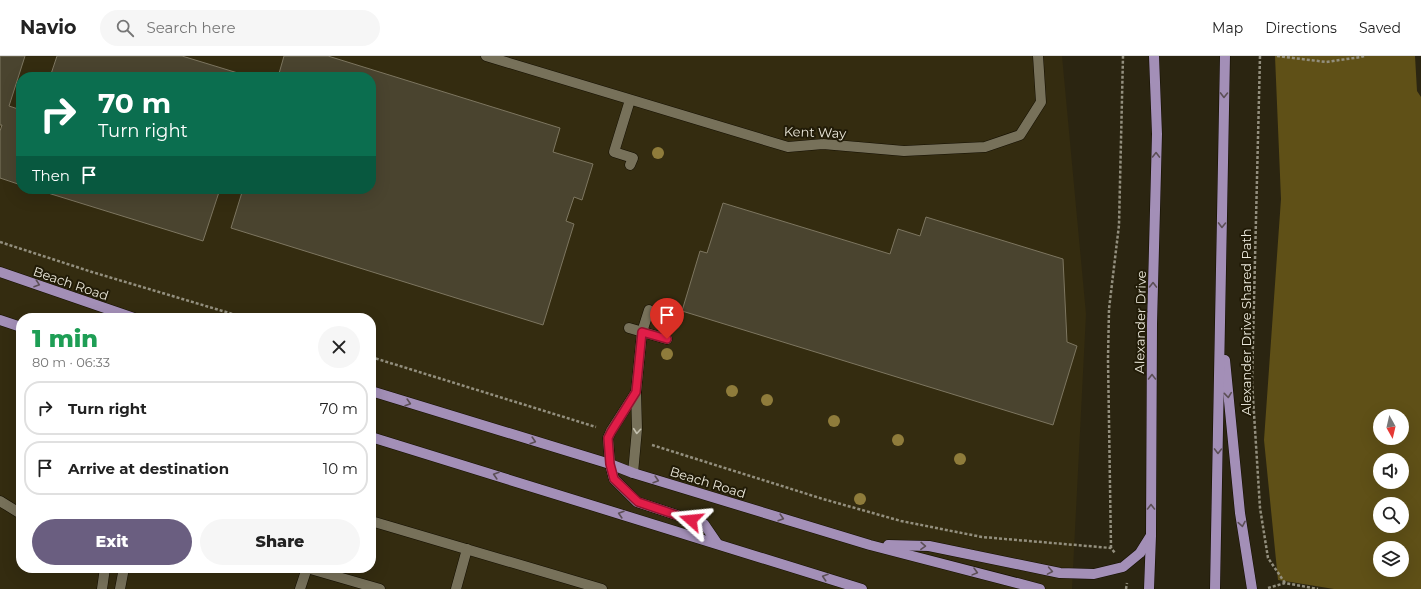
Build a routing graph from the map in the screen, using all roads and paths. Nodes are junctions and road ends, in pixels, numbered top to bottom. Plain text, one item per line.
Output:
1 (486, 56) edge
2 (1038, 56) edge
3 (1123, 56) edge
4 (1154, 56) edge
5 (1225, 56) edge
6 (1260, 56) edge
7 (1277, 56) edge
8 (1364, 56) edge
9 (630, 100) junction
10 (630, 165) dead end
11 (0, 242) edge
12 (0, 272) edge
13 (649, 310) dead end
14 (118, 313) edge
15 (229, 313) edge
16 (1220, 314) junction
17 (0, 320) edge
18 (16, 325) edge
19 (629, 328) dead end
20 (642, 332) junction
21 (667, 339) dead end
22 (376, 359) edge
23 (636, 392) junction
24 (376, 393) edge
25 (610, 435) junction
26 (376, 439) edge
27 (636, 440) junction
28 (610, 464) junction
29 (633, 473) junction
30 (0, 501) edge
31 (16, 511) edge
32 (376, 522) edge
33 (1151, 536) junction
34 (717, 544) junction
35 (870, 545) junction
36 (1111, 548) junction
37 (467, 549) junction
38 (1123, 567) junction
39 (104, 573) edge
40 (123, 573) edge
41 (305, 573) edge
42 (324, 573) edge
43 (1285, 583) junction
44 (102, 589) edge
45 (120, 589) edge
46 (300, 589) edge
47 (380, 589) edge
48 (456, 589) edge
49 (602, 589) edge
50 (862, 589) edge
51 (1040, 589) edge
52 (1126, 589) edge
53 (1149, 589) edge
54 (1214, 589) edge
55 (1252, 589) edge
56 (1262, 589) edge
57 (1318, 589) edge

1 - 9 street, Kent Way
2 - 9 street, Kent Way
3 - 36 path
33 -> 4 main road, Alexander Drive
5 -> 16 main road
6 - 43 path, Alexander Drive Shared Path
7 - 8 path
9 - 10 street
11 - 15 path
12 -> 14 main road, Beach Road
13 - 20 street
16 -> 54 main road
16 -> 55 main road
17 - 18 main road
19 - 20 street
20 - 21 street
20 - 23 street
22 - 25 path
23 - 25 street
23 -> 27 street
24 -> 28 main road, Beach Road
25 - 28 street
34 -> 26 main road
27 - 29 street
27 - 36 path
28 - 29 main road, Beach Road
28 - 34 main road
29 -> 35 main road, Beach Road
30 - 31 street
32 - 37 street
33 - 38 main road
33 - 53 main road, Alexander Drive
50 -> 34 main road
35 -> 38 main road
35 -> 51 main road, Beach Road
36 - 38 path
37 - 48 street
37 - 49 street
38 - 52 path
39 - 44 street
40 - 45 street
41 - 46 street
42 - 47 street
43 - 56 path
43 - 57 path

